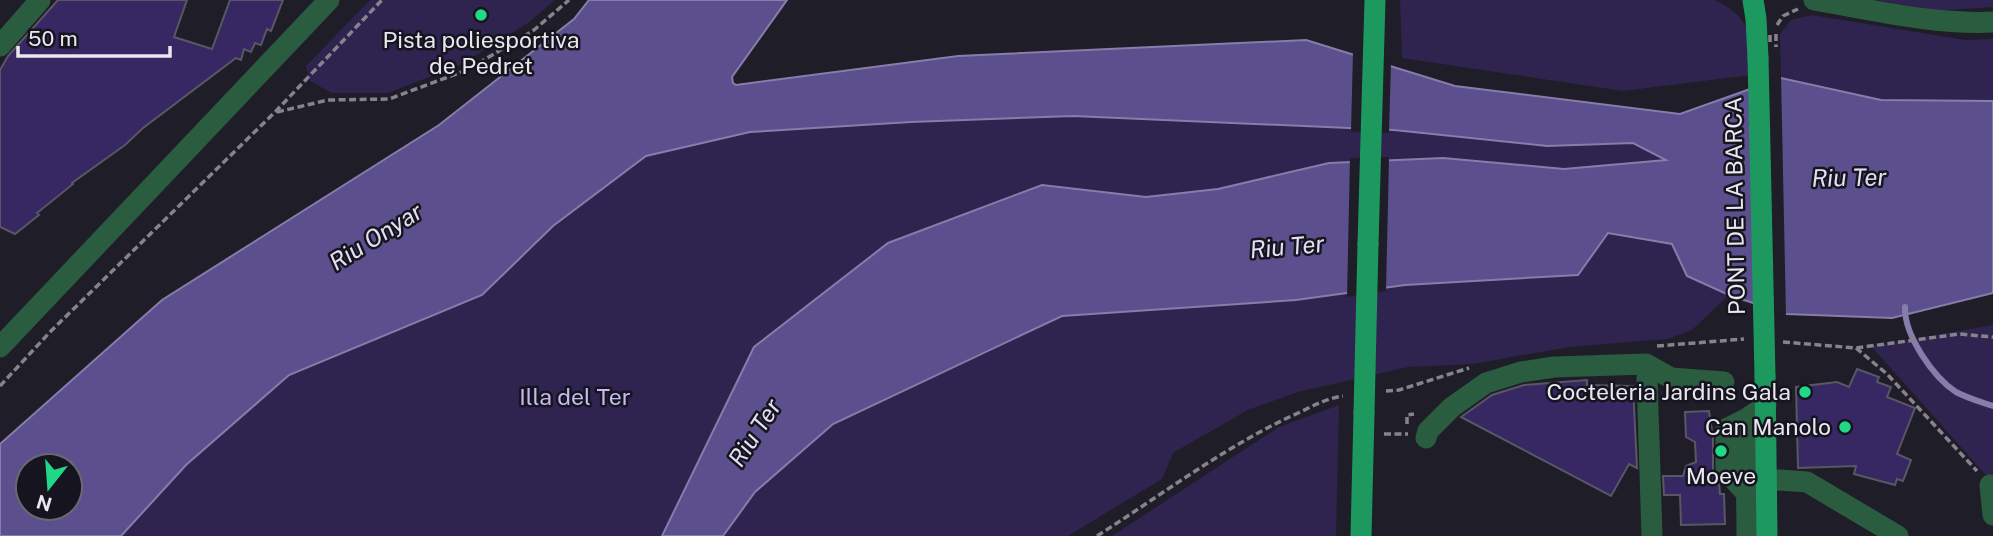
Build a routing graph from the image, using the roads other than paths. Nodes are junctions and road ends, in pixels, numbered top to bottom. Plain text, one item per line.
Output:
1 (40, 0) edge
2 (329, 0) edge
3 (1753, 0) edge
4 (1814, 0) edge
5 (1375, 9) edge
6 (1993, 22) edge
7 (0, 46) edge
8 (0, 346) edge
9 (1651, 373) junction
10 (1573, 378) dead end
11 (1724, 382) dead end
12 (1766, 405) junction
13 (1421, 436) road end
14 (1766, 481) junction
15 (1990, 485) road end
16 (1993, 515) edge
17 (1993, 521) edge
18 (1361, 536) edge
19 (1652, 536) edge
20 (1747, 536) edge
21 (1767, 536) edge
22 (1898, 536) edge
23 (1990, 536) edge

1 - 7 street
2 - 8 street
3 - 12 main road, PONT DE LA BARCA, bridge
4 - 6 street
5 - 18 main road, bridge
9 - 10 street
9 - 11 street
9 - 13 street
9 - 19 street
12 - 14 main road, PONT DE LA BARCA
12 - 20 street
14 - 21 main road, PONT DE LA BARCA
14 - 22 street
15 - 16 street
17 - 23 street

